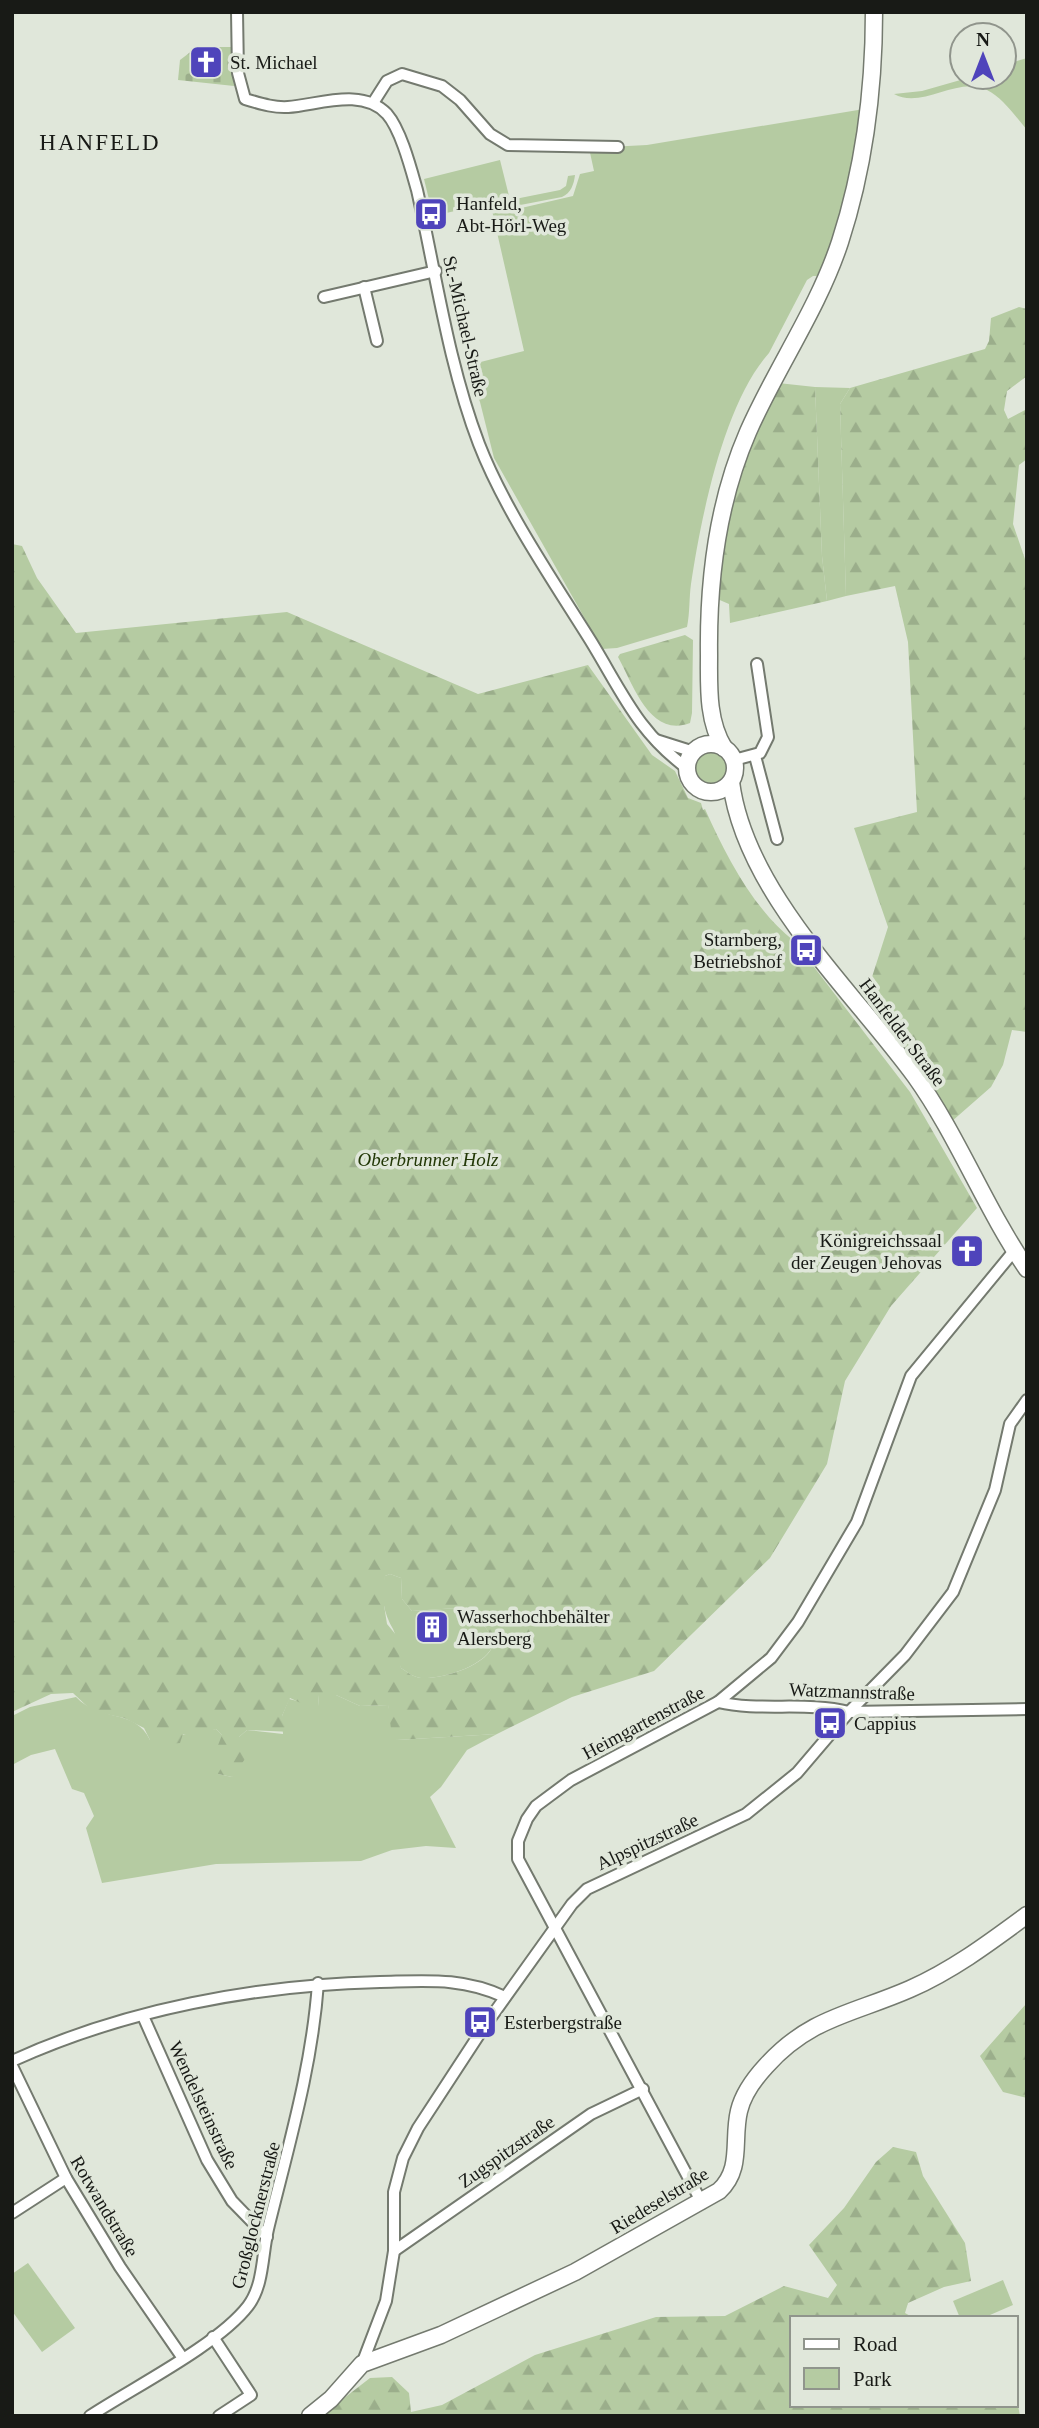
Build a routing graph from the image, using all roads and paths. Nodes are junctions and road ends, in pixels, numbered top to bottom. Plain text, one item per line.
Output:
1 (237, 12) edge
2 (874, 12) edge
3 (373, 103) junction
4 (618, 147) dead end
5 (436, 271) junction
6 (364, 287) junction
7 (324, 298) dead end
8 (377, 341) dead end
9 (757, 664) dead end
10 (710, 707) junction
11 (653, 739) junction
12 (696, 750) junction
13 (729, 754) junction
14 (755, 756) junction
15 (688, 769) junction
16 (731, 782) junction
17 (713, 791) junction
18 (741, 825) junction
19 (777, 839) dead end
20 (1014, 1251) junction
21 (1027, 1269) edge
22 (1027, 1400) edge
23 (718, 1702) junction
24 (1027, 1709) edge
25 (849, 1712) junction
26 (1027, 1915) edge
27 (555, 1931) junction
28 (318, 1983) junction
29 (505, 1997) junction
30 (143, 2016) junction
31 (12, 2061) edge
32 (12, 2066) edge
33 (643, 2089) junction
34 (66, 2178) junction
35 (702, 2203) junction
36 (12, 2213) edge
37 (267, 2237) junction
38 (394, 2251) junction
39 (212, 2337) junction
40 (183, 2357) junction
41 (362, 2364) junction
42 (90, 2416) edge
43 (219, 2416) edge
44 (310, 2416) edge

1 - 3 street
2 - 10 street
3 - 4 street
3 - 5 street, St.-Michael-Straße
5 - 6 street
5 - 11 street, St.-Michael-Straße
6 - 7 street
6 - 8 street
9 - 14 street
10 - 12 street
10 - 13 street
11 - 12 street
11 - 15 street, St.-Michael-Straße
12 - 13 street
12 - 15 street
13 - 14 street
13 - 16 street
14 - 19 street
15 - 17 street
16 - 17 street
16 - 18 street, Hanfelder Straße
17 - 18 street, Hanfelder Straße
18 - 20 street, Hanfelder Straße
20 - 21 street, Hanfelder Straße
20 - 23 street, Heimgartenstraße
22 - 25 street, Alpspitzstraße
23 - 25 street, Watzmannstraße
23 - 27 street, Heimgartenstraße
24 - 25 street, Watzmannstraße
25 - 27 street, Alpspitzstraße
26 - 35 street, Riedeselstraße
27 - 29 street, Alpspitzstraße
27 - 33 street, Heimgartenstraße
28 - 29 street
28 - 30 street
28 - 37 street, Großglocknerstraße
29 - 38 street, Alpspitzstraße
30 - 31 street
30 - 37 street, Wendelsteinstraße
32 - 34 street, Rotwandstraße
33 - 35 street, Heimgartenstraße
33 - 38 street, Zugspitzstraße
34 - 36 street
34 - 40 street, Rotwandstraße
35 - 41 street, Riedeselstraße
37 - 39 street, Großglocknerstraße
38 - 41 street, Alpspitzstraße
39 - 40 street, Großglocknerstraße
39 - 43 street
40 - 42 street, Großglocknerstraße
41 - 44 street, Riedeselstraße

